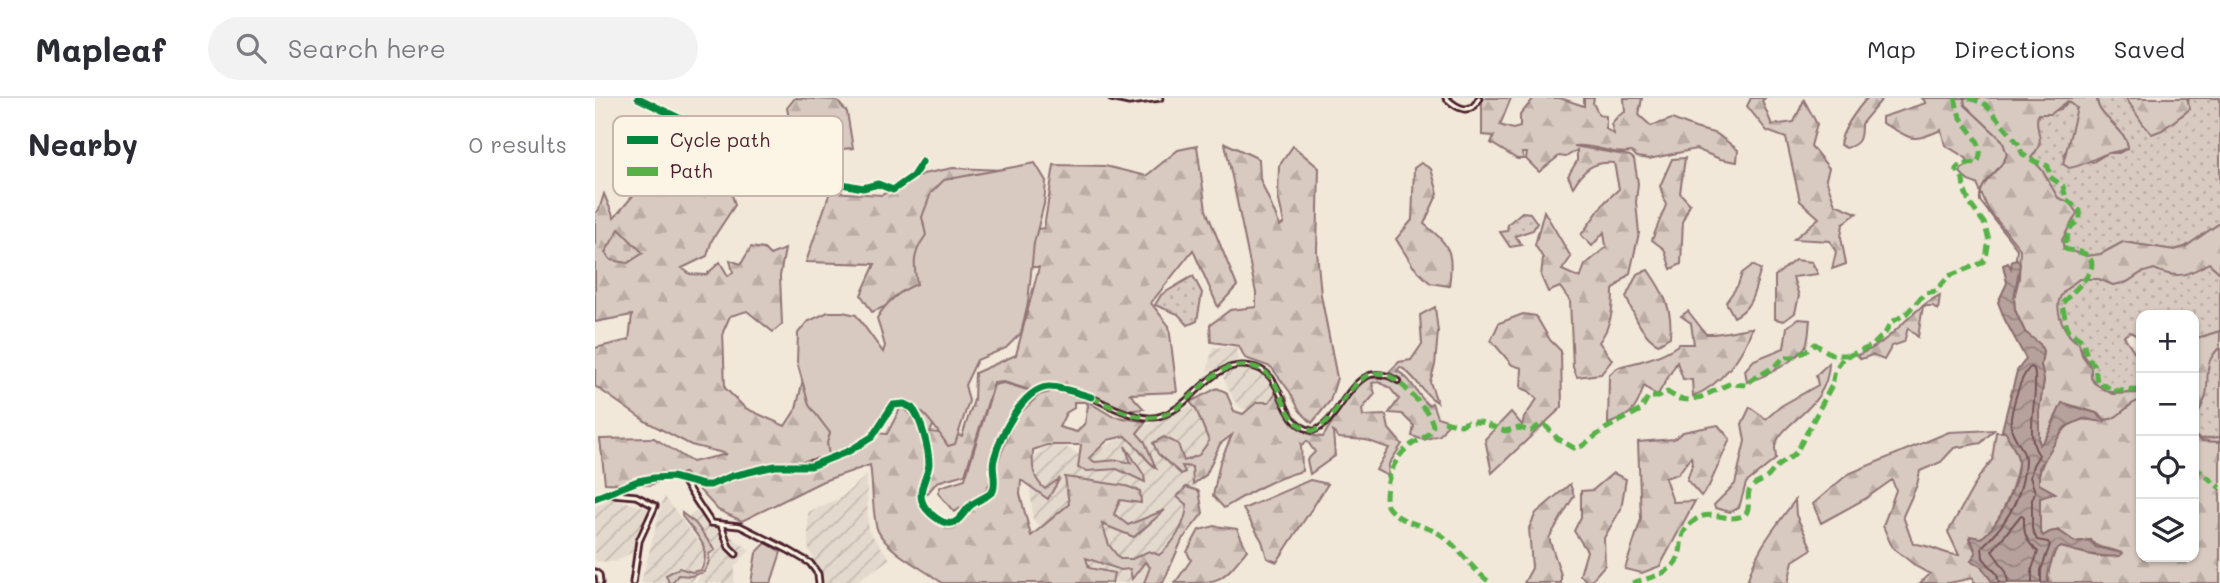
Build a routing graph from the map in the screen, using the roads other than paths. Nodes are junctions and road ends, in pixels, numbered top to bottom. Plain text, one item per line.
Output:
1 (638, 98) edge
2 (1111, 98) edge
3 (1160, 98) edge
4 (1446, 98) edge
5 (1479, 98) edge
6 (675, 116) edge
7 (922, 162) dead end
8 (843, 184) edge
9 (1398, 381) dead end
10 (1091, 397) joint
11 (682, 480) junction
12 (690, 482) junction
13 (686, 488) junction
14 (609, 494) junction
15 (595, 498) edge
16 (721, 525) junction
17 (736, 554) dead end
18 (595, 572) edge
19 (600, 583) edge
20 (633, 583) edge
21 (819, 583) edge

1 - 6 street
2 - 3 street
4 - 5 street
7 - 8 street
9 - 10 street
10 - 12 street
11 - 12 street
11 - 13 street
11 - 14 street
12 - 13 street
13 - 16 street
14 - 15 street
14 - 20 street
16 - 17 street
16 - 21 street
18 - 19 street

